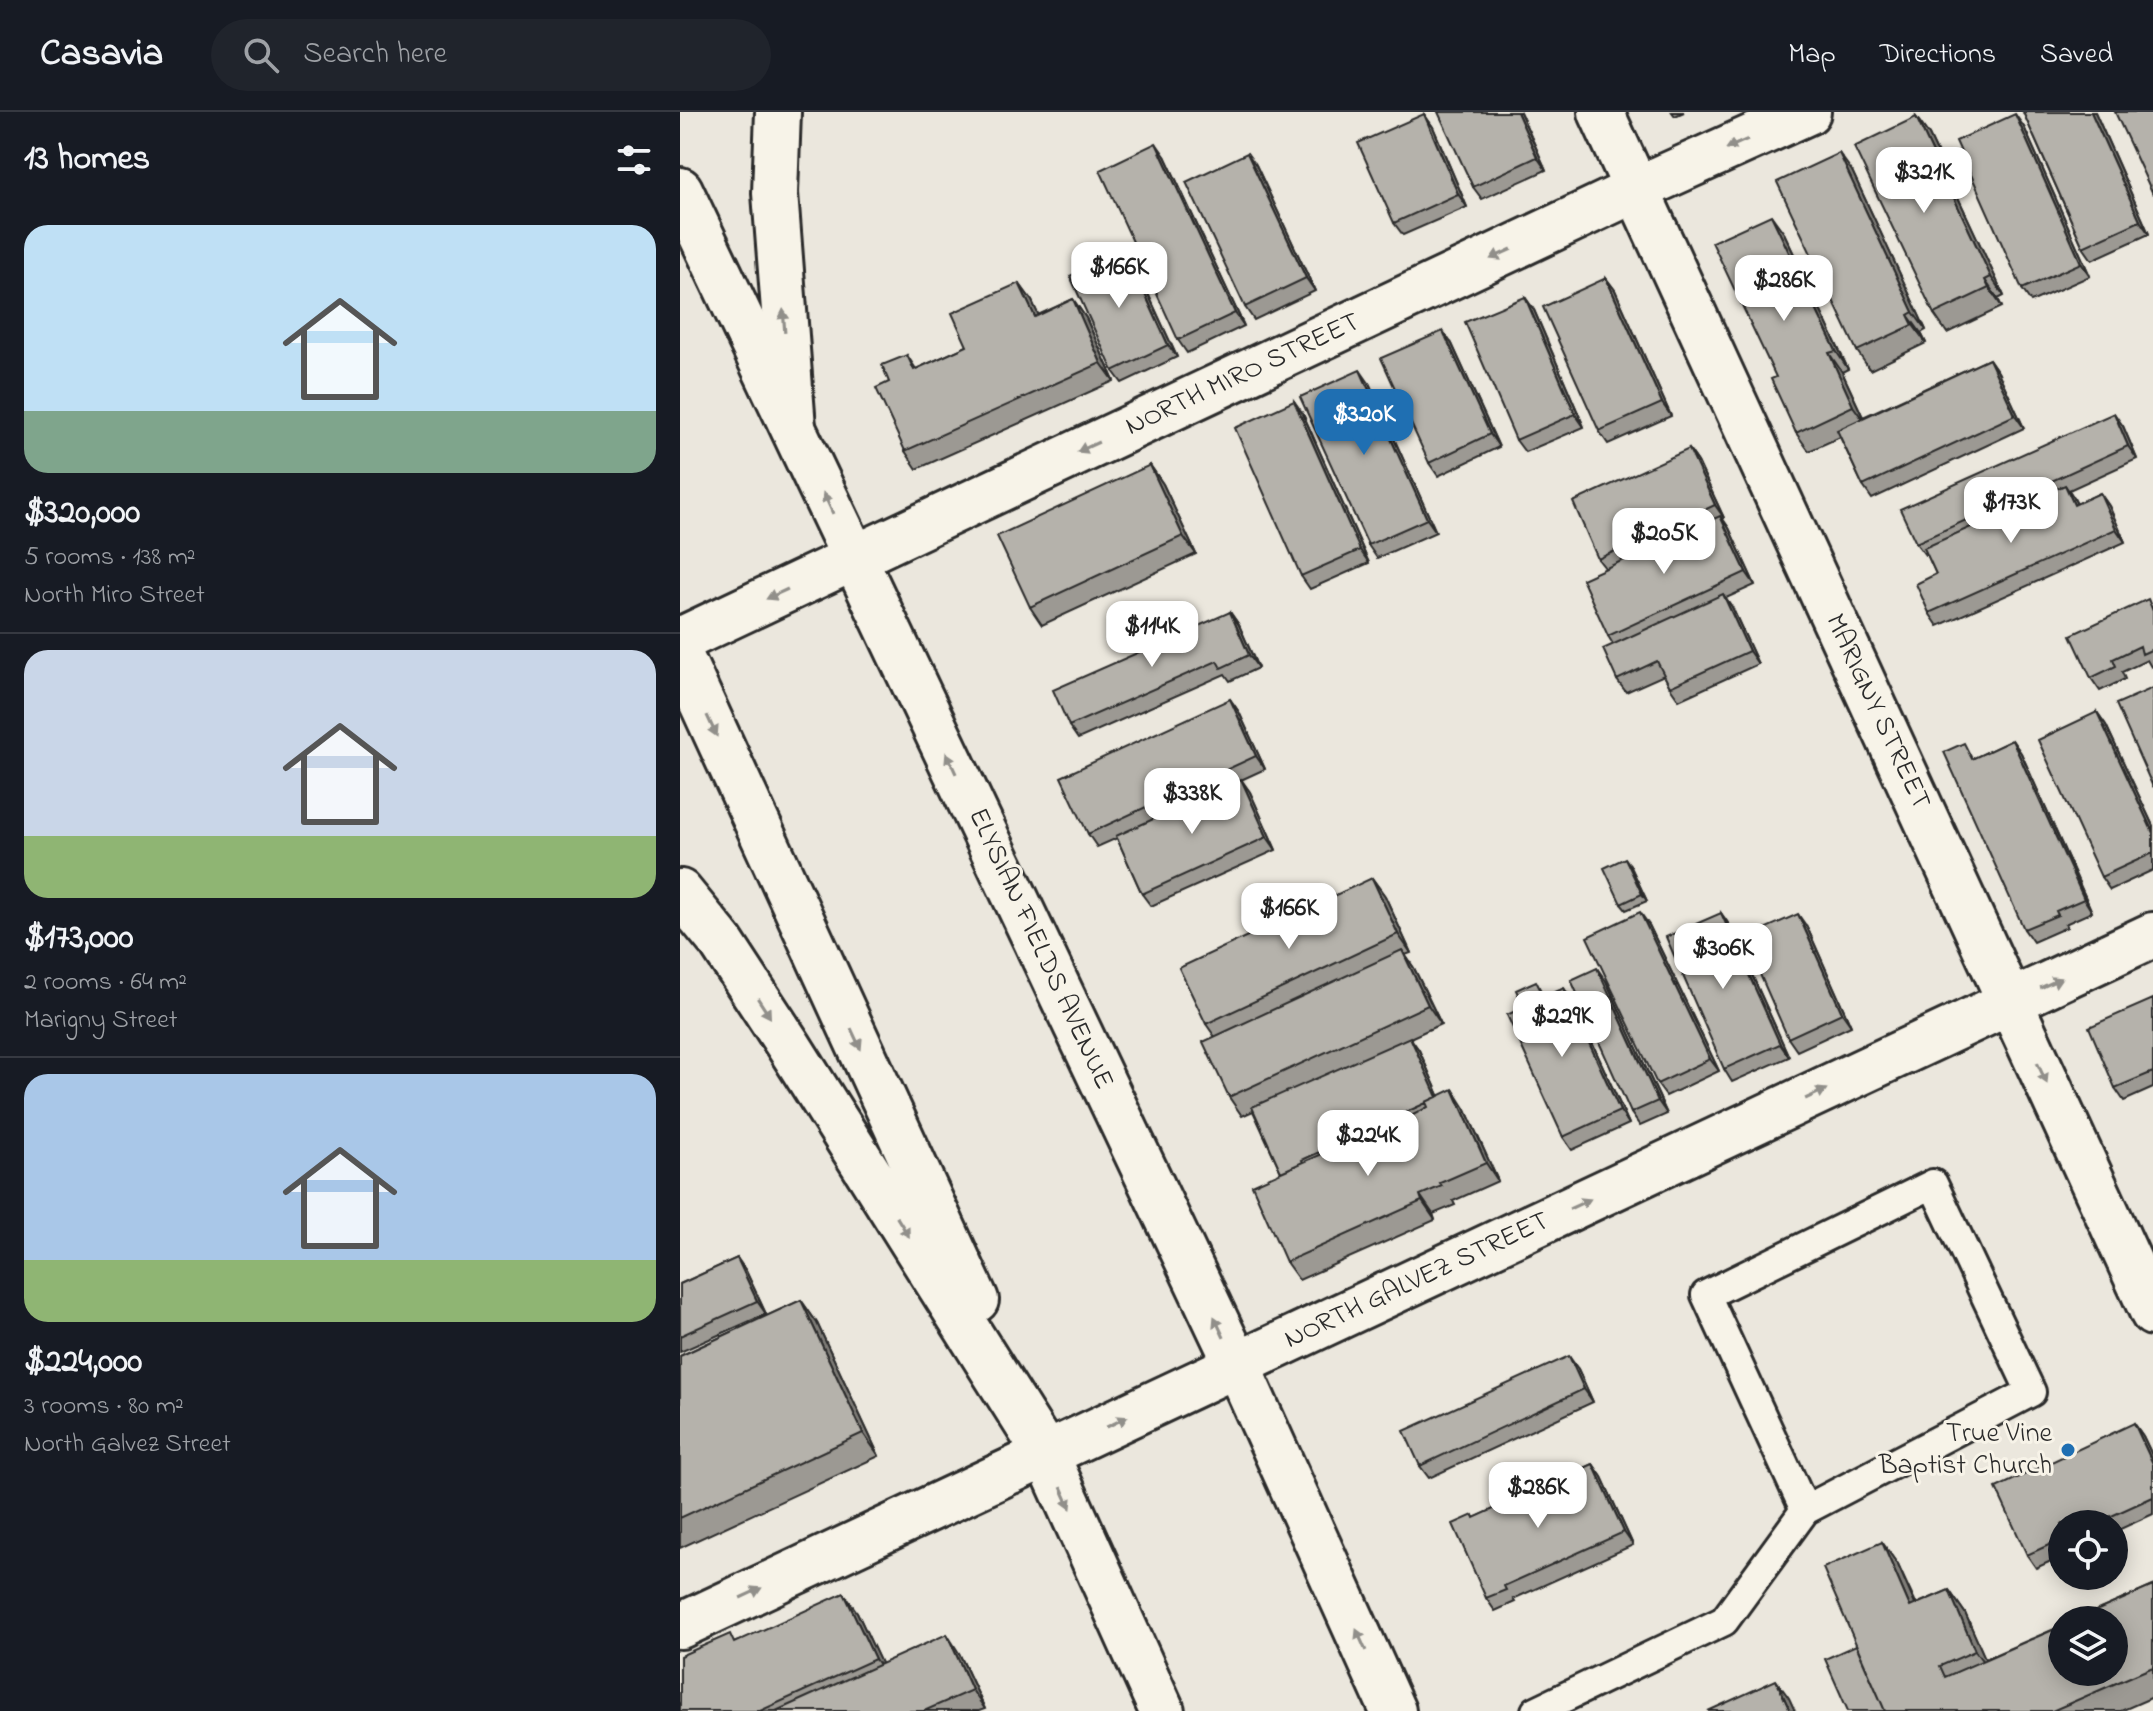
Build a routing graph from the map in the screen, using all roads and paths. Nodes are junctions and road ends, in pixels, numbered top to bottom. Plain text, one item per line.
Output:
1 (778, 112) edge
2 (1601, 112) edge
3 (1808, 112) edge
4 (1637, 189) junction
5 (680, 190) edge
6 (793, 427) junction
7 (854, 557) junction
8 (680, 640) edge
9 (680, 655) edge
10 (680, 892) edge
11 (2153, 935) edge
12 (2010, 1003) junction
13 (2153, 1313) edge
14 (1237, 1365) junction
15 (1047, 1456) junction
16 (1805, 1510) junction
17 (680, 1626) edge
18 (1162, 1711) edge
19 (1393, 1711) edge
20 (1536, 1711) edge

6 -> 1 main road
2 - 4 main road, MARIGNY STREET
3 -> 4 main road, NORTH MIRO STREET
4 -> 7 main road, NORTH MIRO STREET
4 - 12 main road, MARIGNY STREET
5 - 6 main road, ELYSIAN FIELDS AVENUE
7 -> 6 main road, ELYSIAN FIELDS AVENUE
7 -> 8 main road, NORTH MIRO STREET
14 -> 7 main road, ELYSIAN FIELDS AVENUE
9 -> 15 main road
10 -> 15 main road
12 -> 11 main road, NORTH GALVEZ STREET
12 -> 13 main road, MARIGNY STREET
14 -> 12 main road, NORTH GALVEZ STREET
15 -> 14 main road, NORTH GALVEZ STREET
19 -> 14 main road, ELYSIAN FIELDS AVENUE
17 -> 15 main road, NORTH GALVEZ STREET
15 -> 18 main road
16 - 16 lane
16 - 20 lane

